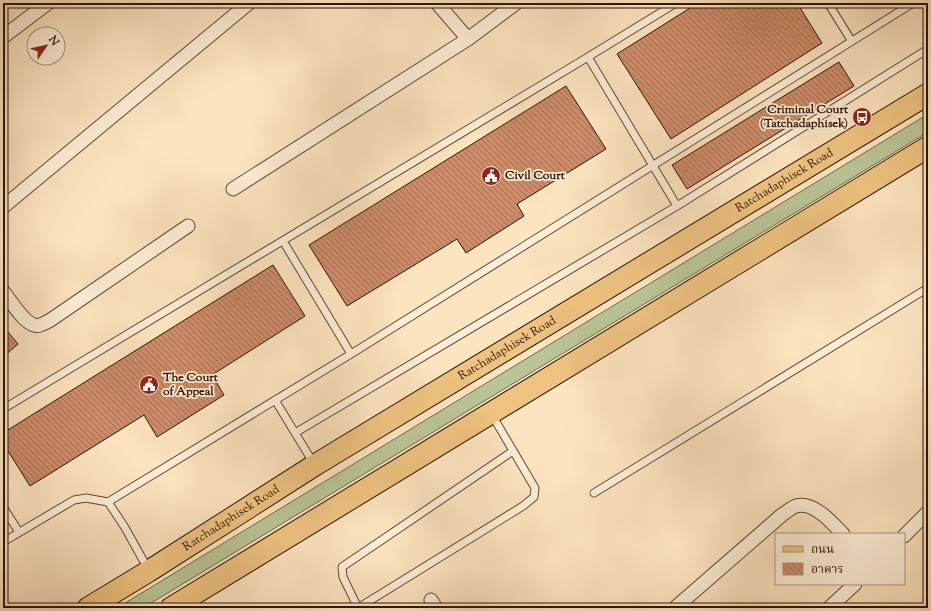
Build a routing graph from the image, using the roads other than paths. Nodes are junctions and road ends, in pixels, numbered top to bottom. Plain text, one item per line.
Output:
1 (48, 3) edge
2 (249, 3) edge
3 (437, 3) edge
4 (516, 3) edge
5 (676, 3) edge
6 (828, 3) edge
7 (913, 3) edge
8 (3, 37) edge
9 (468, 39) junction
10 (852, 40) junction
11 (928, 49) edge
12 (588, 57) junction
13 (928, 94) edge
14 (928, 147) edge
15 (653, 166) junction
16 (233, 189) dead end
17 (677, 206) junction
18 (3, 207) edge
19 (188, 226) dead end
20 (283, 241) junction
21 (928, 288) edge
22 (3, 291) edge
23 (351, 354) junction
24 (274, 400) junction
25 (3, 409) edge
26 (491, 413) junction
27 (295, 434) junction
28 (514, 451) junction
29 (315, 465) junction
30 (594, 493) dead end
31 (108, 502) junction
32 (3, 507) edge
33 (928, 512) edge
34 (19, 532) junction
35 (842, 533) edge
36 (905, 535) edge
37 (3, 542) edge
38 (149, 571) junction
39 (854, 585) edge
40 (88, 608) edge
41 (171, 608) edge
42 (358, 608) edge
43 (675, 608) edge
44 (829, 608) edge

1 - 8 street
2 - 18 street
3 - 9 street
4 - 9 street
5 - 12 lane
6 - 10 lane
7 - 10 lane
9 - 16 street
10 - 15 lane
11 - 17 lane
12 - 15 lane
12 - 20 lane
13 - 29 main road, Ratchadaphisek Road
14 - 26 main road
15 - 17 lane
15 - 23 lane
17 - 27 lane
19 - 22 street
20 - 23 lane
20 - 25 lane
21 - 30 lane
23 - 24 lane
24 - 27 lane
24 - 31 lane
26 - 28 lane
26 - 41 main road
27 - 29 lane
28 - 42 lane
28 - 42 lane
29 - 38 main road, Ratchadaphisek Road
31 - 34 lane
31 - 38 lane
32 - 34 lane
33 - 36 street
34 - 37 lane
35 - 43 street
38 - 40 main road, Ratchadaphisek Road
39 - 44 street

